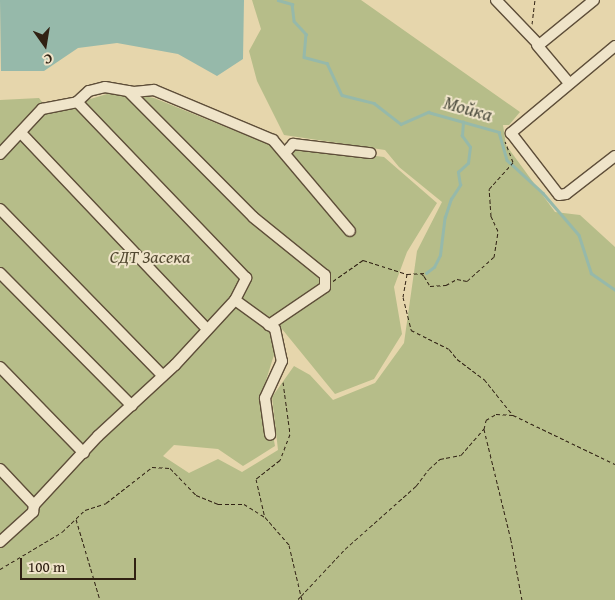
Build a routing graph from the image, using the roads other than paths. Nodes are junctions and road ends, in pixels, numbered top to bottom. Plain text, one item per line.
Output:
1 (496, 0) edge
2 (594, 0) edge
3 (534, 42) junction
4 (615, 46) edge
5 (569, 83) junction
6 (128, 91) junction
7 (77, 102) junction
8 (20, 132) junction
9 (286, 152) junction
10 (370, 153) dead end
11 (0, 154) edge
12 (615, 156) edge
13 (0, 209) edge
14 (350, 231) dead end
15 (0, 273) edge
16 (235, 300) junction
17 (269, 324) junction
18 (206, 328) junction
19 (0, 367) edge
20 (163, 376) junction
21 (132, 406) junction
22 (270, 435) dead end
23 (84, 453) junction
24 (0, 469) edge
25 (34, 504) junction
26 (0, 542) edge

1 - 3 street
2 - 3 street
3 - 5 street
4 - 5 street
5 - 12 street
6 - 7 street
6 - 9 street
6 - 17 street
7 - 8 street
7 - 16 street
8 - 11 street
8 - 18 street
9 - 10 street
9 - 14 street
13 - 20 street
15 - 21 street
16 - 17 street
16 - 18 street
17 - 22 street
18 - 20 street
19 - 23 street
20 - 21 street
21 - 23 street
23 - 25 street
24 - 25 street
25 - 26 street

